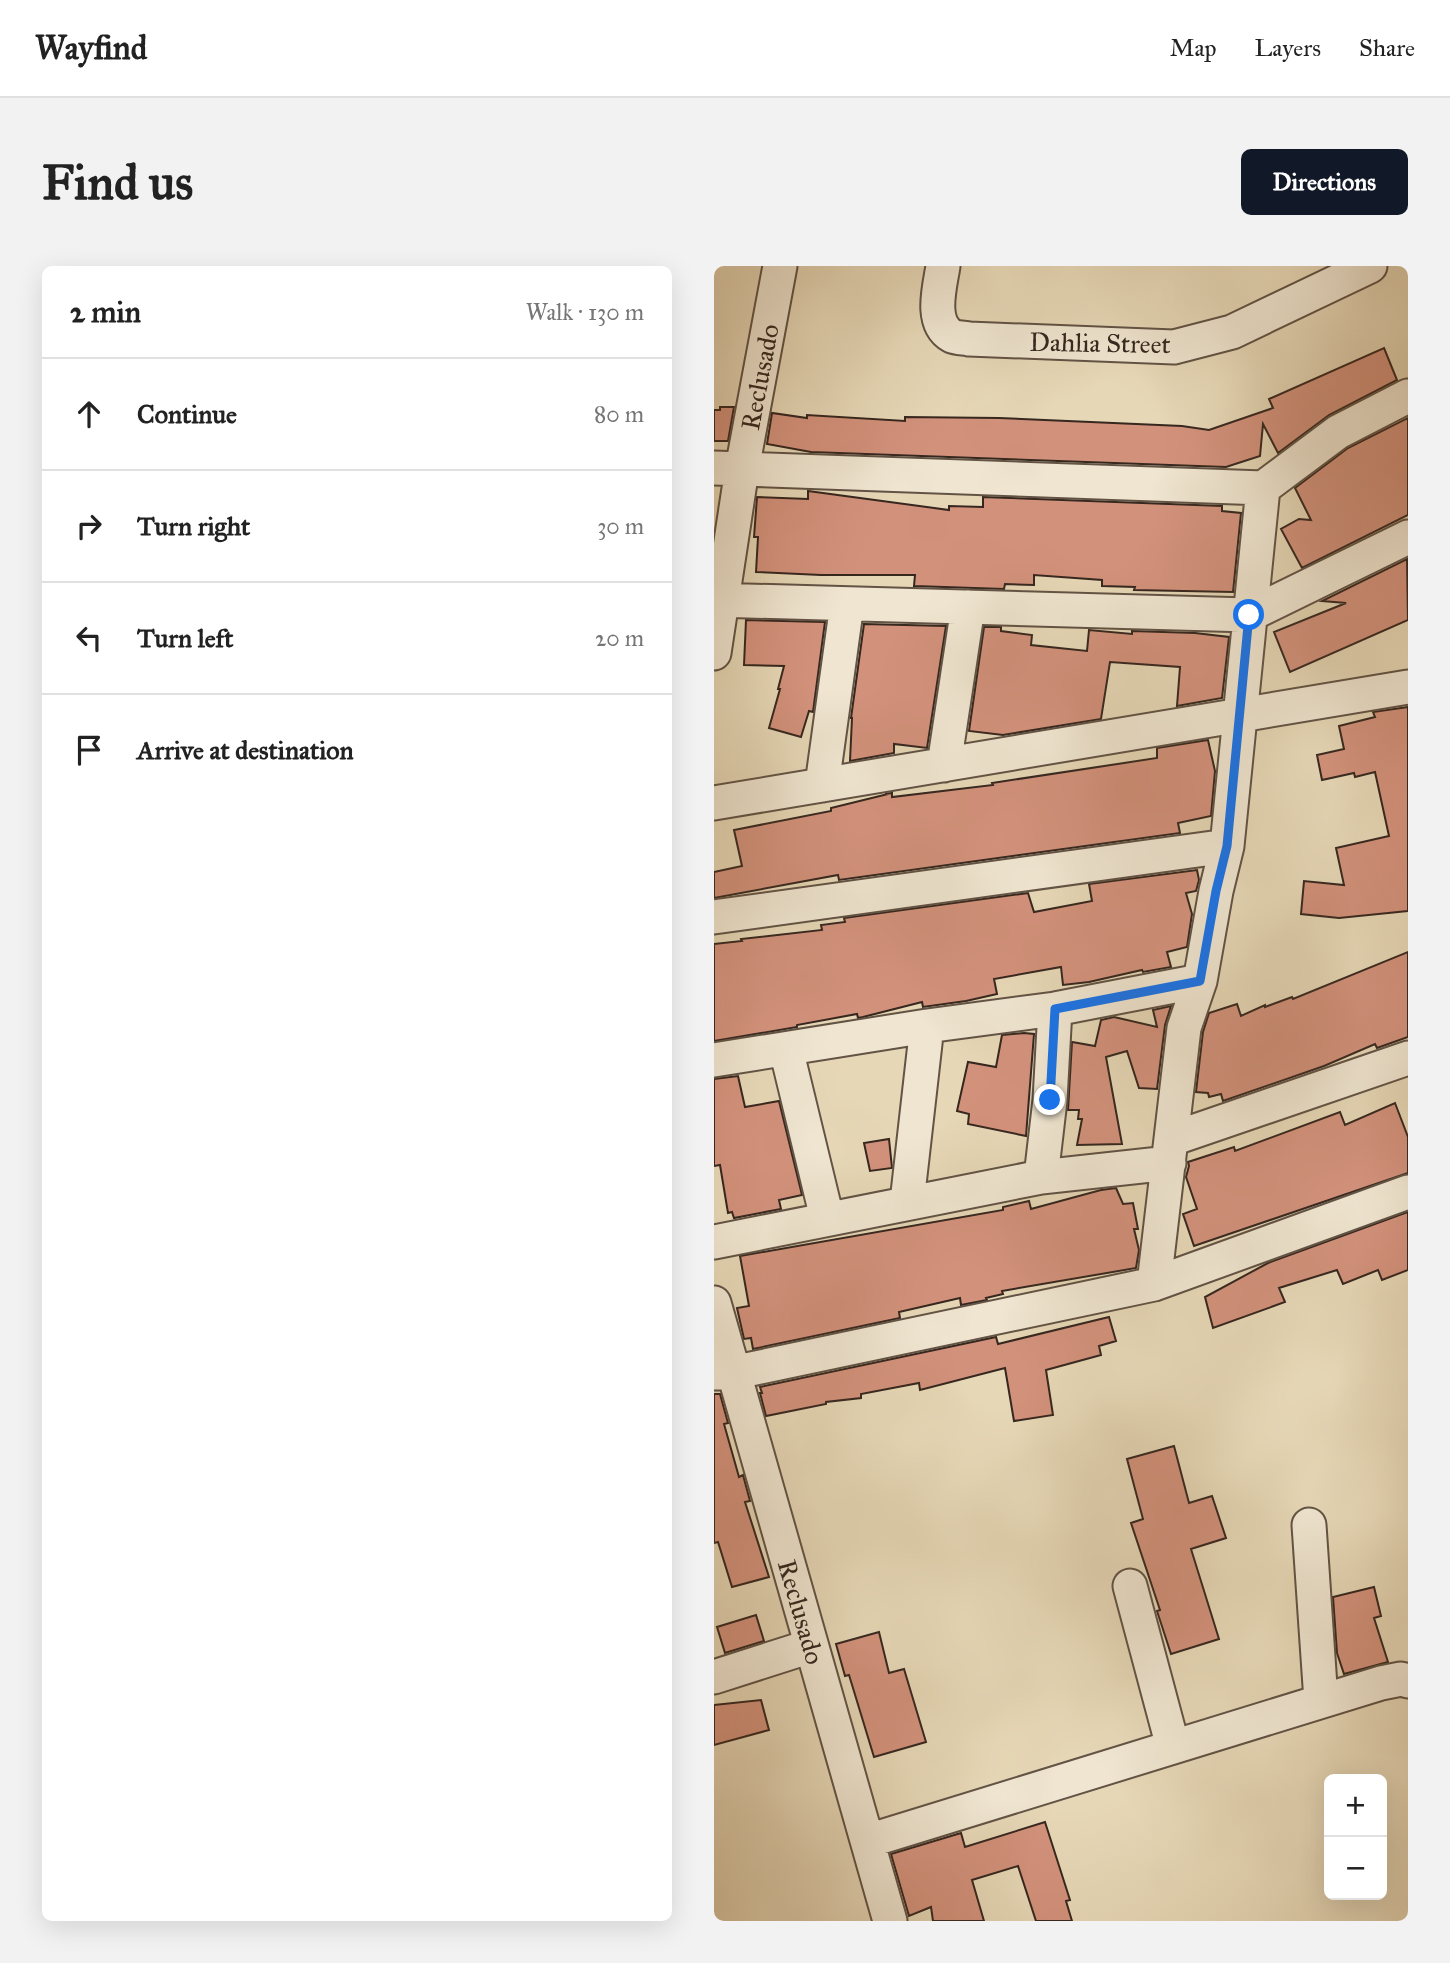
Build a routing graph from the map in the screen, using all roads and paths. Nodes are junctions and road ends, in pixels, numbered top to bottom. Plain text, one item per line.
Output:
1 (780, 266) edge
2 (943, 266) edge
3 (1370, 266) edge
4 (1408, 396) edge
5 (728, 469) edge
6 (1263, 488) junction
7 (1408, 537) edge
8 (718, 600) edge
9 (847, 604) junction
10 (968, 607) junction
11 (1249, 615) junction
12 (714, 653) edge
13 (1408, 687) edge
14 (1239, 715) junction
15 (944, 765) junction
16 (822, 785) junction
17 (714, 803) edge
18 (1227, 846) junction
19 (714, 917) edge
20 (1200, 981) junction
21 (1055, 1009) junction
22 (927, 1026) junction
23 (786, 1049) junction
24 (1408, 1058) edge
25 (714, 1060) edge
26 (1170, 1151) junction
27 (1041, 1177) junction
28 (1408, 1192) edge
29 (907, 1202) junction
30 (827, 1218) junction
31 (714, 1242) edge
32 (1154, 1284) junction
33 (714, 1303) edge
34 (723, 1373) edge
35 (1309, 1525) dead end
36 (1130, 1586) dead end
37 (811, 1646) junction
38 (714, 1677) edge
39 (1408, 1681) edge
40 (1321, 1701) junction
41 (1173, 1747) junction
42 (868, 1841) junction
43 (890, 1921) edge

1 - 5 street, Reclusado
2 - 3 street, Dahlia Street
4 - 6 street
5 - 6 street
5 - 8 street, Reclusado
6 - 11 street
7 - 11 street
8 - 9 street
8 - 12 street, Reclusado
9 - 10 street
9 - 16 street
10 - 11 street
10 - 15 street
11 - 14 street
13 - 14 street
14 - 15 street
14 - 18 street
15 - 16 street
16 - 17 street
18 - 19 street
18 - 20 street
20 - 21 street
20 - 26 street
21 - 22 street
21 - 27 street
22 - 23 street
22 - 29 street
23 - 25 street
23 - 30 street
24 - 26 street
26 - 27 street
26 - 32 street
27 - 29 street
28 - 32 street
29 - 30 street
30 - 31 street
32 - 34 street
33 - 34 street, Reclusado
34 - 37 street, Reclusado
35 - 40 street
36 - 41 street
37 - 38 street
37 - 42 street, Reclusado
39 - 40 street
40 - 41 street
41 - 42 street
42 - 43 street, Reclusado

